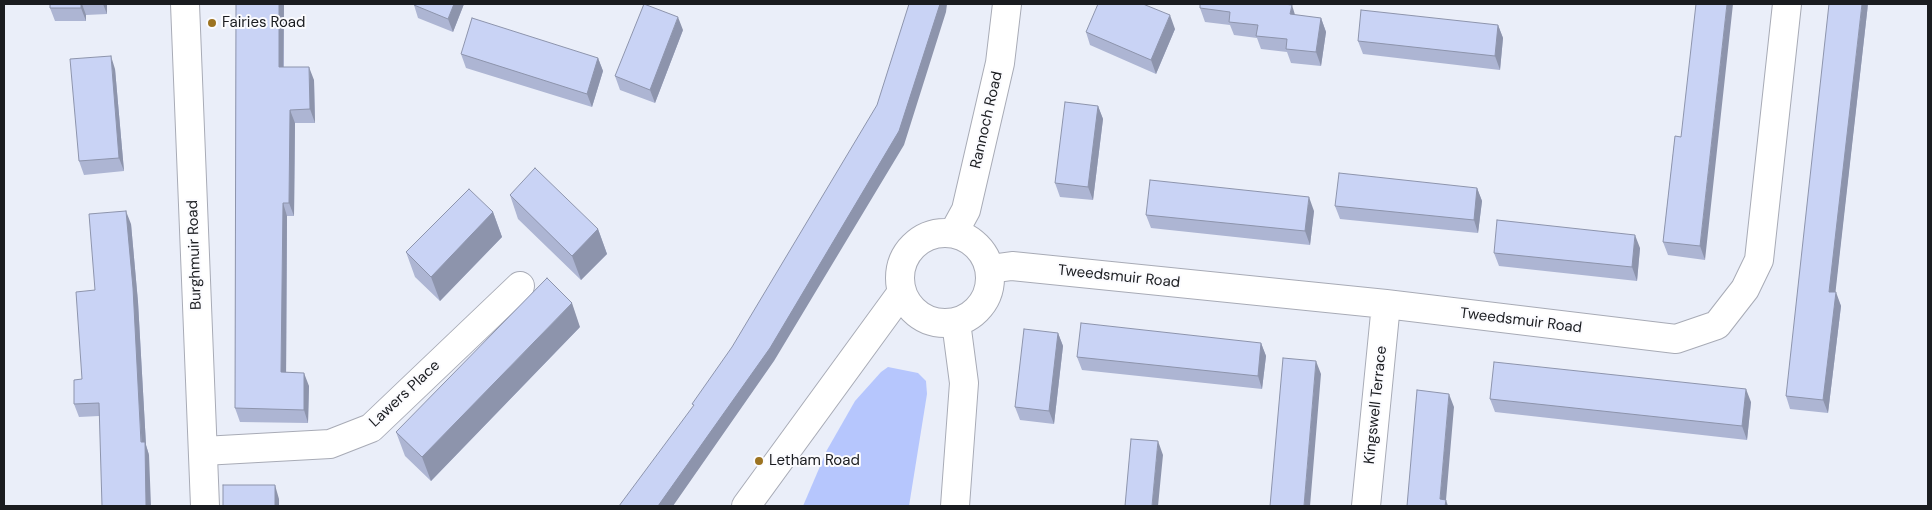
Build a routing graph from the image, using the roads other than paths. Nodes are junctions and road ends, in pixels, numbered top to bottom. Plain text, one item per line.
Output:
1 (185, 4) edge
2 (1007, 4) edge
3 (1787, 4) edge
4 (954, 232) junction
5 (990, 269) junction
6 (520, 286) dead end
7 (902, 292) junction
8 (1386, 304) junction
9 (956, 322) junction
10 (203, 451) junction
11 (205, 506) edge
12 (746, 506) edge
13 (955, 506) edge
14 (1366, 506) edge

1 - 10 street, Burghmuir Road
2 - 4 street, Rannoch Road
3 - 8 street, Tweedsmuir Road
4 - 5 street
4 - 7 street
5 - 8 street, Tweedsmuir Road
5 - 9 street
6 - 10 street, Lawers Place
7 - 9 street
7 - 12 street
8 - 14 street, Kingswell Terrace
9 - 13 street
10 - 11 street, Burghmuir Road

